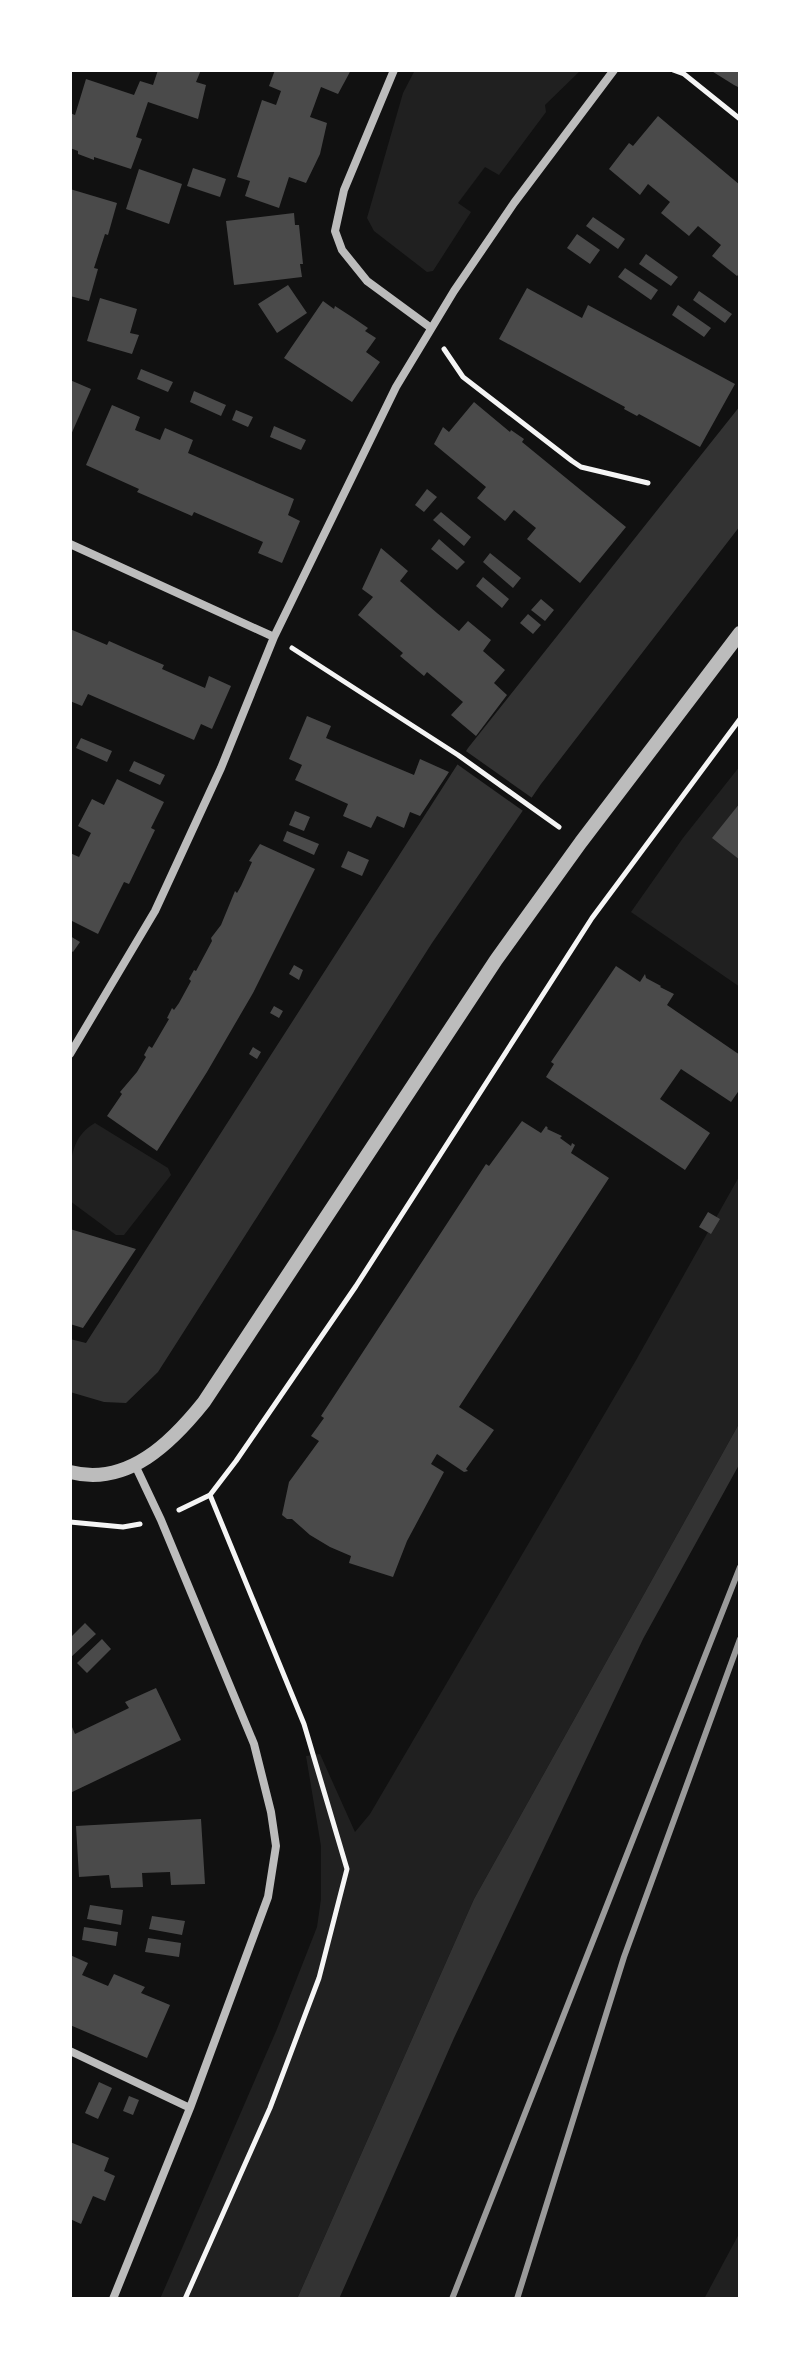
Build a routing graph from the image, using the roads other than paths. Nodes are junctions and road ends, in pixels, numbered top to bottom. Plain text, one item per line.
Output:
1 (394, 70) edge
2 (614, 70) edge
3 (431, 328) junction
4 (70, 544) edge
5 (740, 633) edge
6 (274, 637) junction
7 (70, 1054) edge
8 (135, 1465) junction
9 (70, 1472) edge
10 (70, 2051) edge
11 (190, 2108) junction
12 (113, 2299) edge

1 - 3 street
2 - 3 street
3 - 6 street
4 - 6 street
5 - 8 street
6 - 7 street
8 - 9 street
8 - 11 street
10 - 11 street
11 - 12 street

